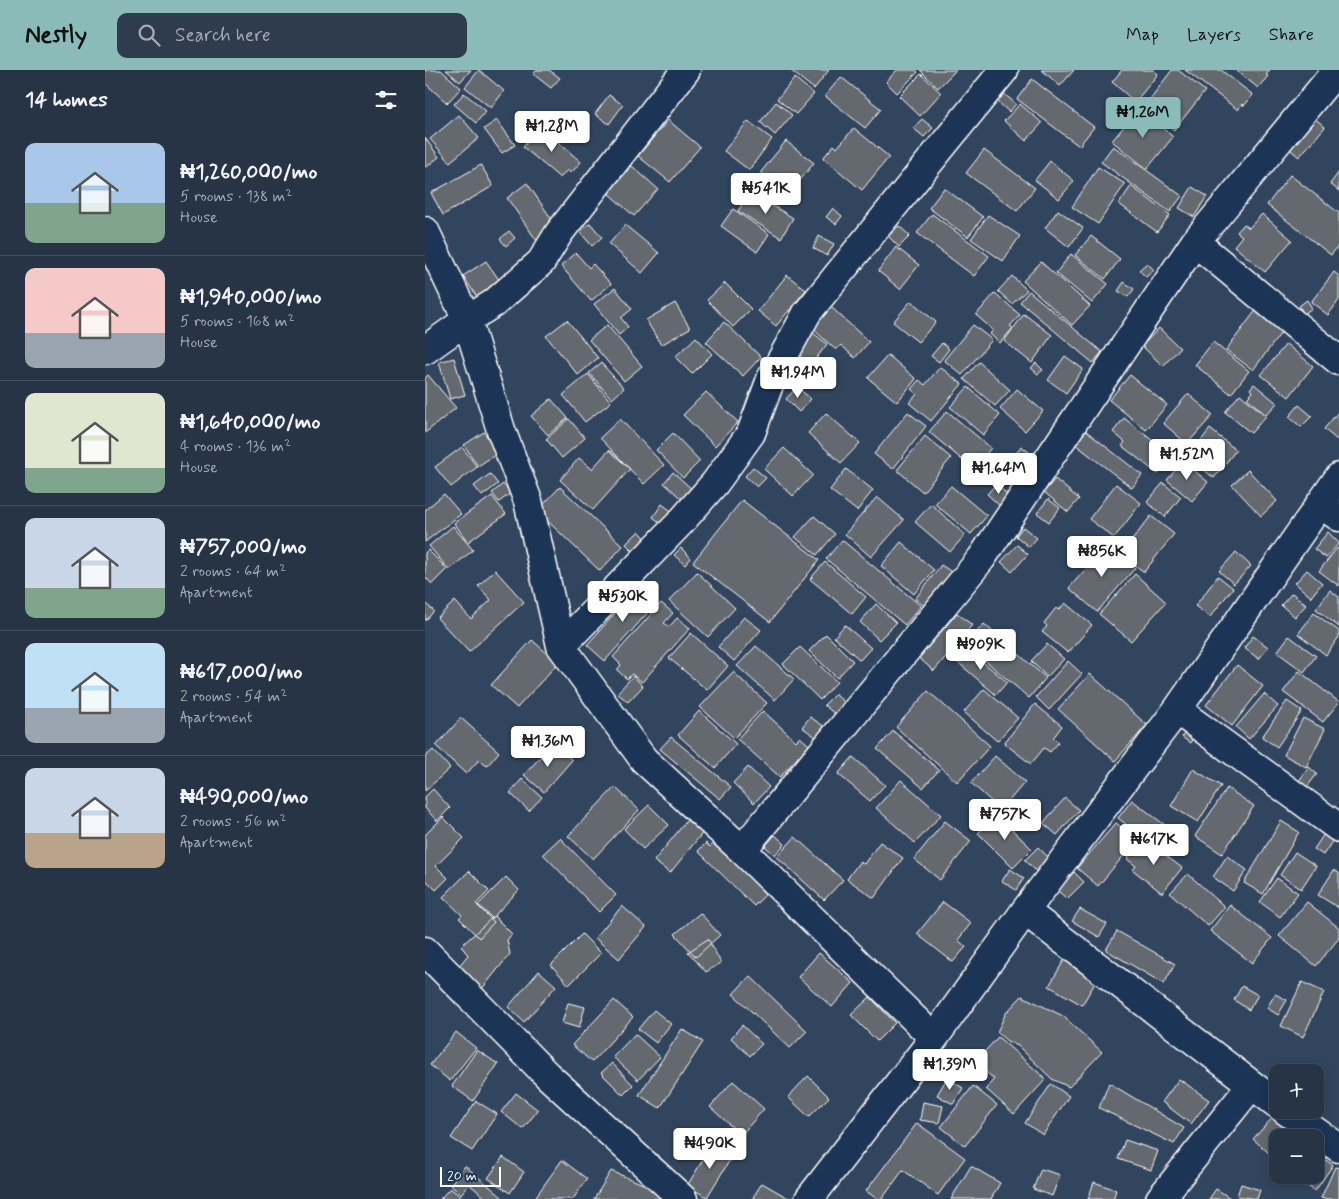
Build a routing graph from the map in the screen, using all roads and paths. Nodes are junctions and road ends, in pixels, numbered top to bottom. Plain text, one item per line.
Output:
1 (686, 70) edge
2 (1004, 70) edge
3 (1337, 70) edge
4 (425, 231) edge
5 (1195, 242) junction
6 (467, 320) junction
7 (425, 350) edge
8 (1339, 361) edge
9 (1339, 478) edge
10 (1330, 511) edge
11 (561, 646) junction
12 (1177, 710) junction
13 (1339, 828) edge
14 (742, 850) junction
15 (1025, 911) junction
16 (425, 951) edge
17 (934, 1038) junction
18 (1251, 1086) junction
19 (1269, 1098) edge
20 (1298, 1119) edge
21 (1339, 1148) edge
22 (683, 1199) edge
23 (809, 1199) edge
24 (1160, 1199) edge

1 - 6 street
2 - 11 street
3 - 5 street
4 - 6 street
5 - 8 street
5 - 14 street
6 - 7 street
6 - 11 street
9 - 10 street
10 - 12 street
11 - 14 street
12 - 13 street
12 - 15 street
14 - 17 street
15 - 17 street
15 - 18 street
16 - 22 street
17 - 23 street
18 - 19 street
18 - 24 street
20 - 21 street

